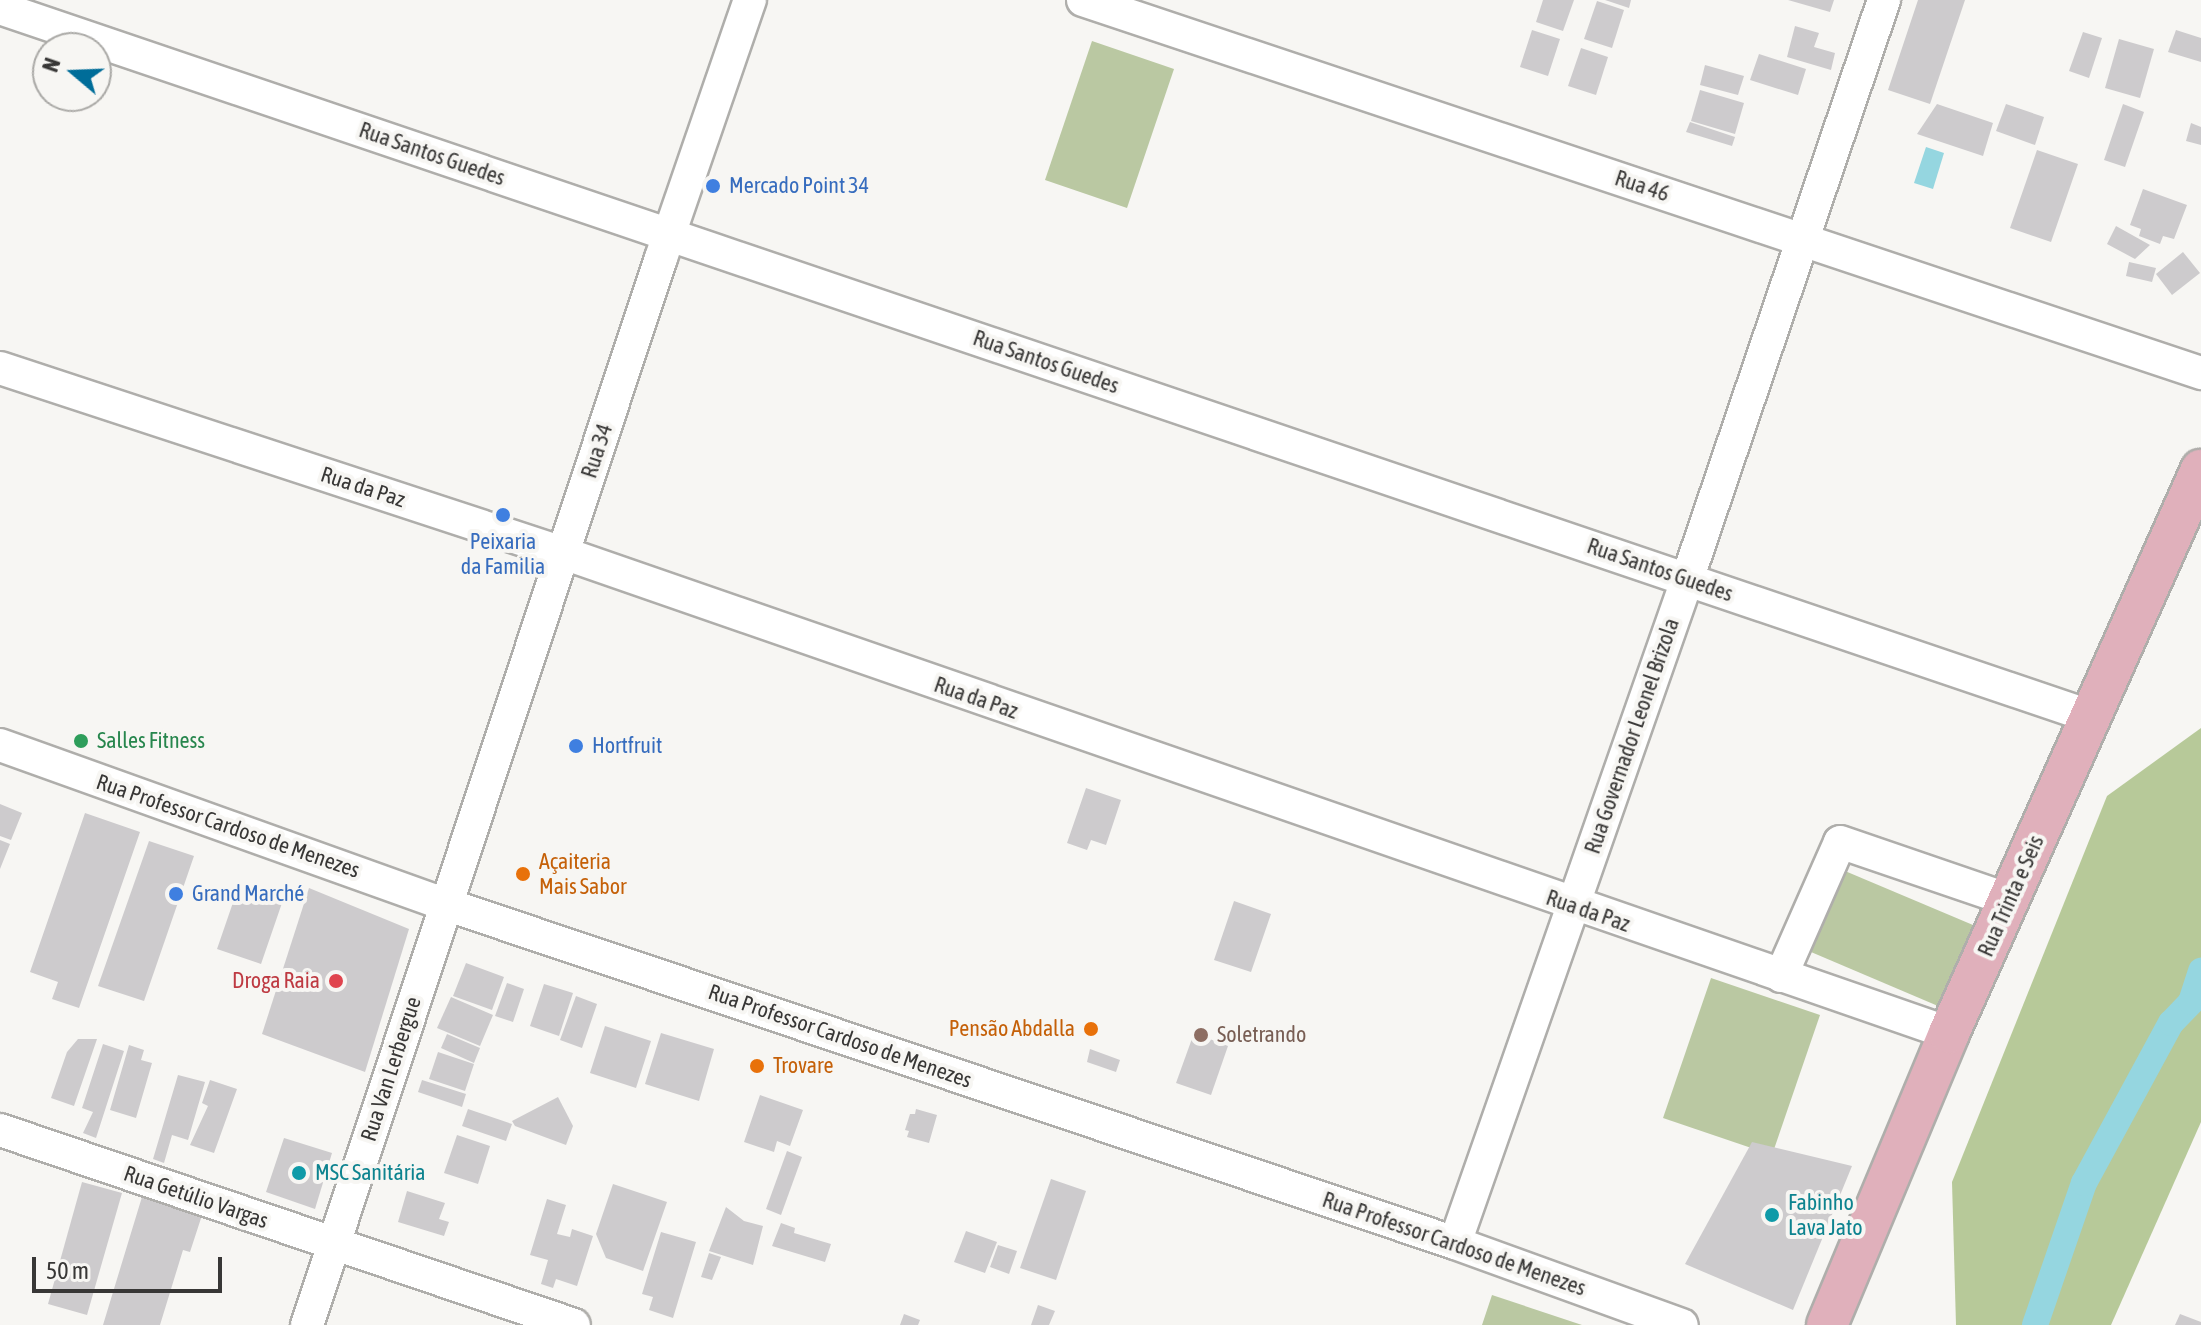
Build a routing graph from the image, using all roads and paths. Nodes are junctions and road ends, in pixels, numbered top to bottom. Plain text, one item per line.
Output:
1 (750, 0) edge
2 (1083, 0) edge
3 (1884, 0) edge
4 (0, 8) edge
5 (669, 235) junction
6 (1804, 239) junction
7 (0, 368) edge
8 (2201, 373) edge
9 (2201, 470) edge
10 (563, 553) junction
11 (1687, 580) junction
12 (2092, 717) junction
13 (0, 745) edge
14 (2009, 900) junction
15 (445, 904) junction
16 (1572, 905) junction
17 (1781, 976) junction
18 (1949, 1033) junction
19 (0, 1130) edge
20 (1455, 1243) junction
21 (335, 1244) junction
22 (307, 1325) edge
23 (574, 1325) edge
24 (1682, 1325) edge
25 (1827, 1325) edge

1 - 5 street, Rua 34
2 - 6 street, Rua 46
3 - 6 street, Rua Governador Leonel Brizola
4 - 5 street, Rua Santos Guedes
5 - 10 street, Rua 34
5 - 11 street, Rua Santos Guedes
6 - 8 street, Rua 46
6 - 11 street, Rua Governador Leonel Brizola
7 - 10 street, Rua da Paz
9 - 12 main road, Rua Trinta e Seis
10 - 15 street, Rua 34
10 - 16 street, Rua da Paz
11 - 12 street, Rua Santos Guedes
11 - 16 street, Rua Governador Leonel Brizola
12 - 14 main road, Rua Trinta e Seis
13 - 15 street, Rua Professor Cardoso de Menezes
14 - 17 street
14 - 18 main road, Rua Trinta e Seis
15 - 20 street, Rua Professor Cardoso de Menezes
15 - 21 street, Rua Van Lerbergue
16 - 17 street, Rua da Paz
16 - 20 street, Rua Governador Leonel Brizola
17 - 18 street, Rua da Paz
18 - 25 main road, Rua Trinta e Seis
19 - 21 street, Rua Getúlio Vargas
20 - 24 street, Rua Professor Cardoso de Menezes
21 - 22 street, Rua Van Lerbergue
21 - 23 street, Rua Getúlio Vargas

